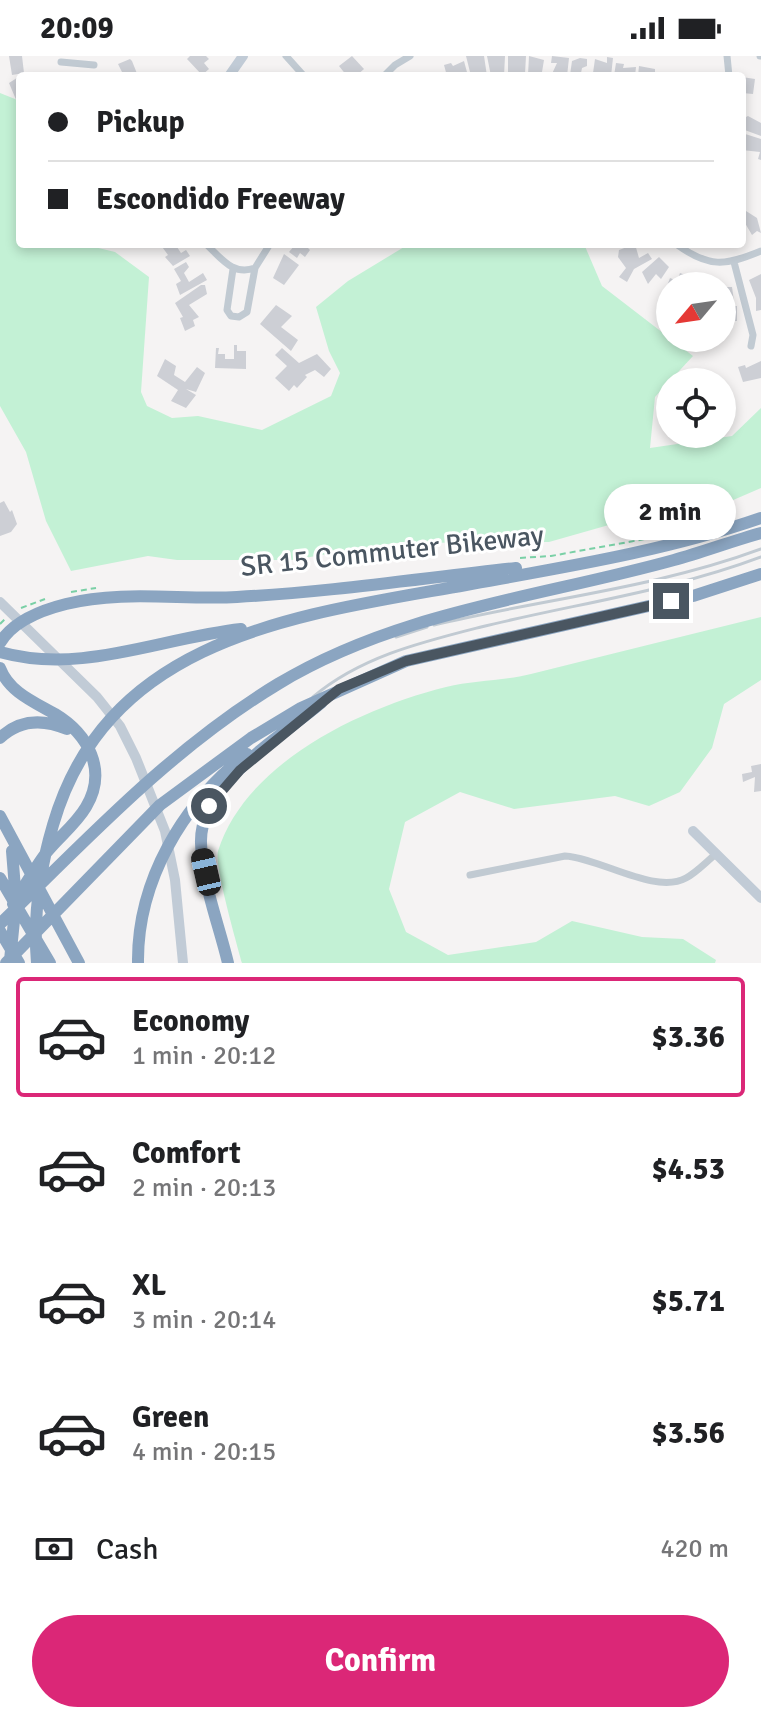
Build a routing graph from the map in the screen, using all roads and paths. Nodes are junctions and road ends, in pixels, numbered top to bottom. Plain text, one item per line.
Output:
1 (100, 56) edge
2 (286, 56) edge
3 (410, 56) edge
4 (61, 62) dead end
5 (94, 65) junction
6 (97, 72) edge
7 (300, 72) edge
8 (388, 72) edge
9 (210, 248) edge
10 (268, 248) edge
11 (682, 248) edge
12 (761, 251) edge
13 (734, 262) junction
14 (255, 268) junction
15 (233, 269) junction
16 (751, 346) dead end
17 (761, 518) edge
18 (761, 533) edge
19 (659, 536) dead end
20 (761, 549) edge
21 (761, 557) edge
22 (512, 559) dead end
23 (559, 566) junction
24 (761, 574) edge
25 (99, 588) dead end
26 (61, 594) dead end
27 (50, 597) dead end
28 (0, 602) edge
29 (24, 606) dead end
30 (22, 623) junction
31 (268, 626) junction
32 (381, 636) junction
33 (0, 643) edge
34 (0, 652) edge
35 (0, 668) edge
36 (339, 689) junction
37 (301, 708) junction
38 (291, 728) junction
39 (80, 735) junction
40 (0, 738) edge
41 (146, 782) junction
42 (0, 803) edge
43 (0, 816) edge
44 (693, 831) dead end
45 (0, 832) edge
46 (716, 854) junction
47 (21, 860) junction
48 (470, 875) dead end
49 (0, 878) edge
50 (760, 897) edge
51 (53, 917) junction
52 (0, 924) edge
53 (0, 931) edge
54 (8, 963) edge
55 (18, 963) edge
56 (37, 963) edge
57 (50, 963) edge
58 (79, 963) edge
59 (138, 963) edge
60 (183, 963) edge
61 (228, 963) edge

1 - 5 street
2 - 7 street
3 - 8 street
4 - 5 street
5 - 6 street
9 - 15 street
10 - 14 street
11 - 13 street
12 - 13 street
13 - 16 street
14 - 15 street
14 - 15 street
17 - 23 highway
18 - 32 highway
19 - 22 path, SR 15 Commuter Bikeway
20 - 32 lane
21 - 37 lane
23 - 30 highway
23 - 31 highway
24 - 36 highway
25 - 26 path
27 - 29 path
28 - 30 street
30 - 33 highway
30 - 41 street
31 - 34 highway
31 - 56 highway
32 - 41 highway
35 - 39 highway
36 - 37 highway
36 - 38 highway
37 - 51 highway
38 - 59 highway
38 - 61 highway
39 - 40 highway
39 - 52 highway
41 - 52 highway
41 - 60 street
42 - 54 highway
43 - 47 highway
44 - 46 street
45 - 47 highway
46 - 48 street
46 - 50 street
47 - 58 highway
49 - 57 highway
51 - 54 highway
51 - 55 highway
53 - 55 highway

